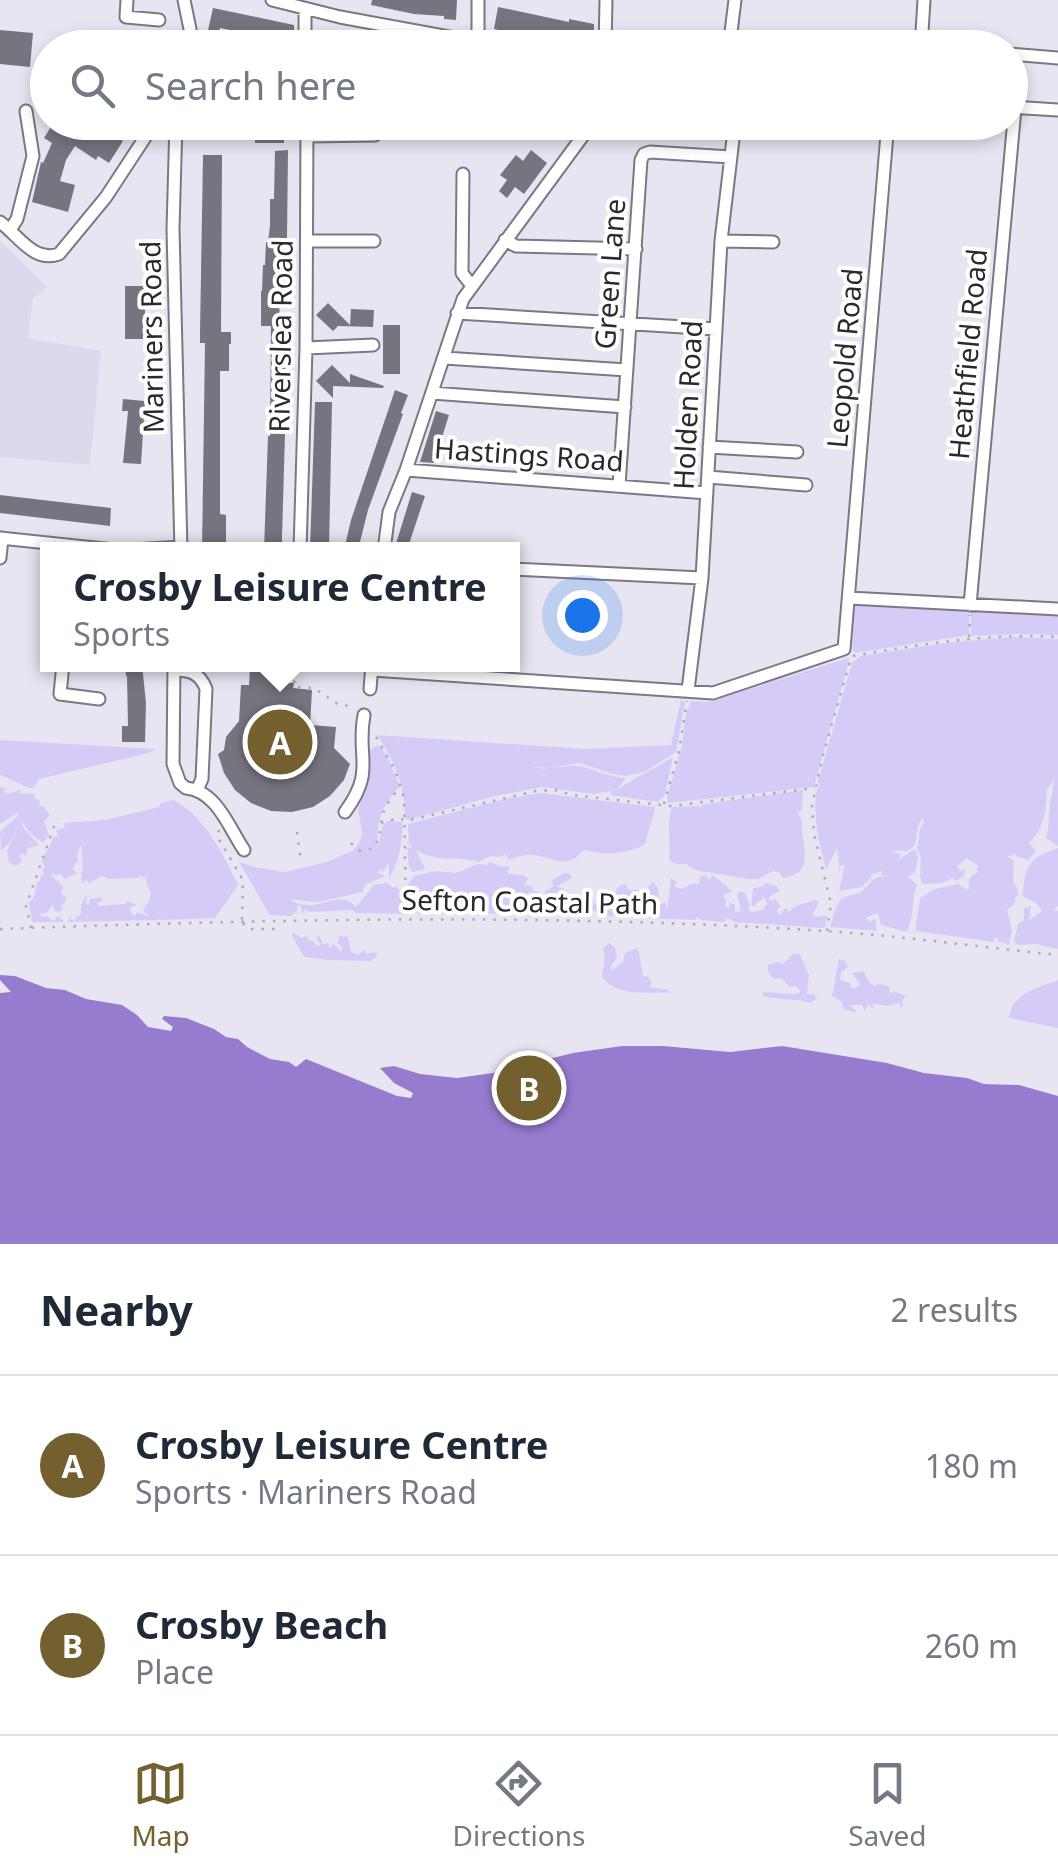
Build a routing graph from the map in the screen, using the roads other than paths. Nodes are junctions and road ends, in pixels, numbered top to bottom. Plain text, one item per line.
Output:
1 (127, 0) edge
2 (184, 0) edge
3 (272, 0) edge
4 (341, 0) edge
5 (478, 0) edge
6 (606, 0) edge
7 (735, 0) edge
8 (924, 0) edge
9 (305, 9) junction
10 (340, 17) junction
11 (159, 20) dead end
12 (190, 30) edge
13 (305, 30) edge
14 (412, 30) edge
15 (478, 30) edge
16 (605, 30) edge
17 (731, 30) edge
18 (922, 30) edge
19 (1028, 56) edge
20 (1058, 58) edge
21 (1028, 108) edge
22 (1058, 110) edge
23 (26, 111) dead end
24 (143, 140) edge
25 (175, 140) edge
26 (308, 140) edge
27 (576, 140) edge
28 (733, 140) edge
29 (887, 140) edge
30 (1010, 140) edge
31 (731, 157) junction
32 (462, 174) dead end
33 (5, 226) edge
34 (506, 240) junction
35 (721, 240) junction
36 (307, 241) junction
37 (374, 241) dead end
38 (773, 242) dead end
39 (636, 249) junction
40 (472, 286) junction
41 (458, 313) junction
42 (630, 325) junction
43 (716, 329) junction
44 (373, 345) dead end
45 (306, 348) junction
46 (444, 358) junction
47 (628, 370) junction
48 (432, 393) junction
49 (625, 407) junction
50 (709, 448) junction
51 (797, 452) dead end
52 (406, 470) junction
53 (708, 478) junction
54 (619, 486) junction
55 (806, 486) dead end
56 (707, 493) junction
57 (1, 538) edge
58 (181, 542) edge
59 (300, 542) edge
60 (385, 542) edge
61 (40, 543) edge
62 (0, 558) edge
63 (520, 569) edge
64 (702, 578) junction
65 (849, 598) junction
66 (970, 605) junction
67 (1058, 609) edge
68 (61, 672) edge
69 (174, 672) edge
70 (192, 672) edge
71 (372, 672) edge
72 (441, 672) edge
73 (370, 689) dead end
74 (688, 690) junction
75 (99, 699) dead end
76 (364, 715) road end
77 (197, 790) junction
78 (346, 812) dead end
79 (244, 850) dead end

1 - 11 street
2 - 12 street
3 - 9 street
4 - 10 street
5 - 15 street
6 - 16 street
7 - 17 street
8 - 18 street
9 - 10 street
9 - 13 street
10 - 14 street
19 - 20 street
21 - 22 street
23 - 33 street
24 - 33 street
25 - 58 street, Mariners Road
26 - 36 street, Riverslea Road
27 - 34 street
28 - 31 street, Holden Road
29 - 65 street, Leopold Road
30 - 66 street, Heathfield Road
31 - 35 street, Holden Road
31 - 39 street, Green Lane
32 - 40 street
34 - 39 street
34 - 40 street
35 - 38 street
35 - 43 street, Holden Road
36 - 37 street
36 - 45 street, Riverslea Road
39 - 42 street, Green Lane
40 - 41 street
41 - 42 street
41 - 46 street
42 - 43 street
42 - 47 street, Green Lane
43 - 50 street, Holden Road
44 - 45 street
45 - 59 street, Riverslea Road
46 - 47 street
46 - 48 street
47 - 49 street, Green Lane
48 - 49 street
48 - 52 street
49 - 54 street, Green Lane
50 - 51 street
50 - 53 street, Holden Road
52 - 54 street, Hastings Road
52 - 60 street
53 - 55 street
53 - 56 street, Holden Road
54 - 56 street, Hastings Road
56 - 64 street, Holden Road
57 - 61 street
57 - 62 street
63 - 64 street
64 - 74 street, Holden Road
65 - 66 street
65 - 74 street, Leopold Road
66 - 67 street
68 - 75 street
69 - 77 street
70 - 77 street
71 - 73 street
72 - 74 street
76 - 78 street
77 - 79 street

